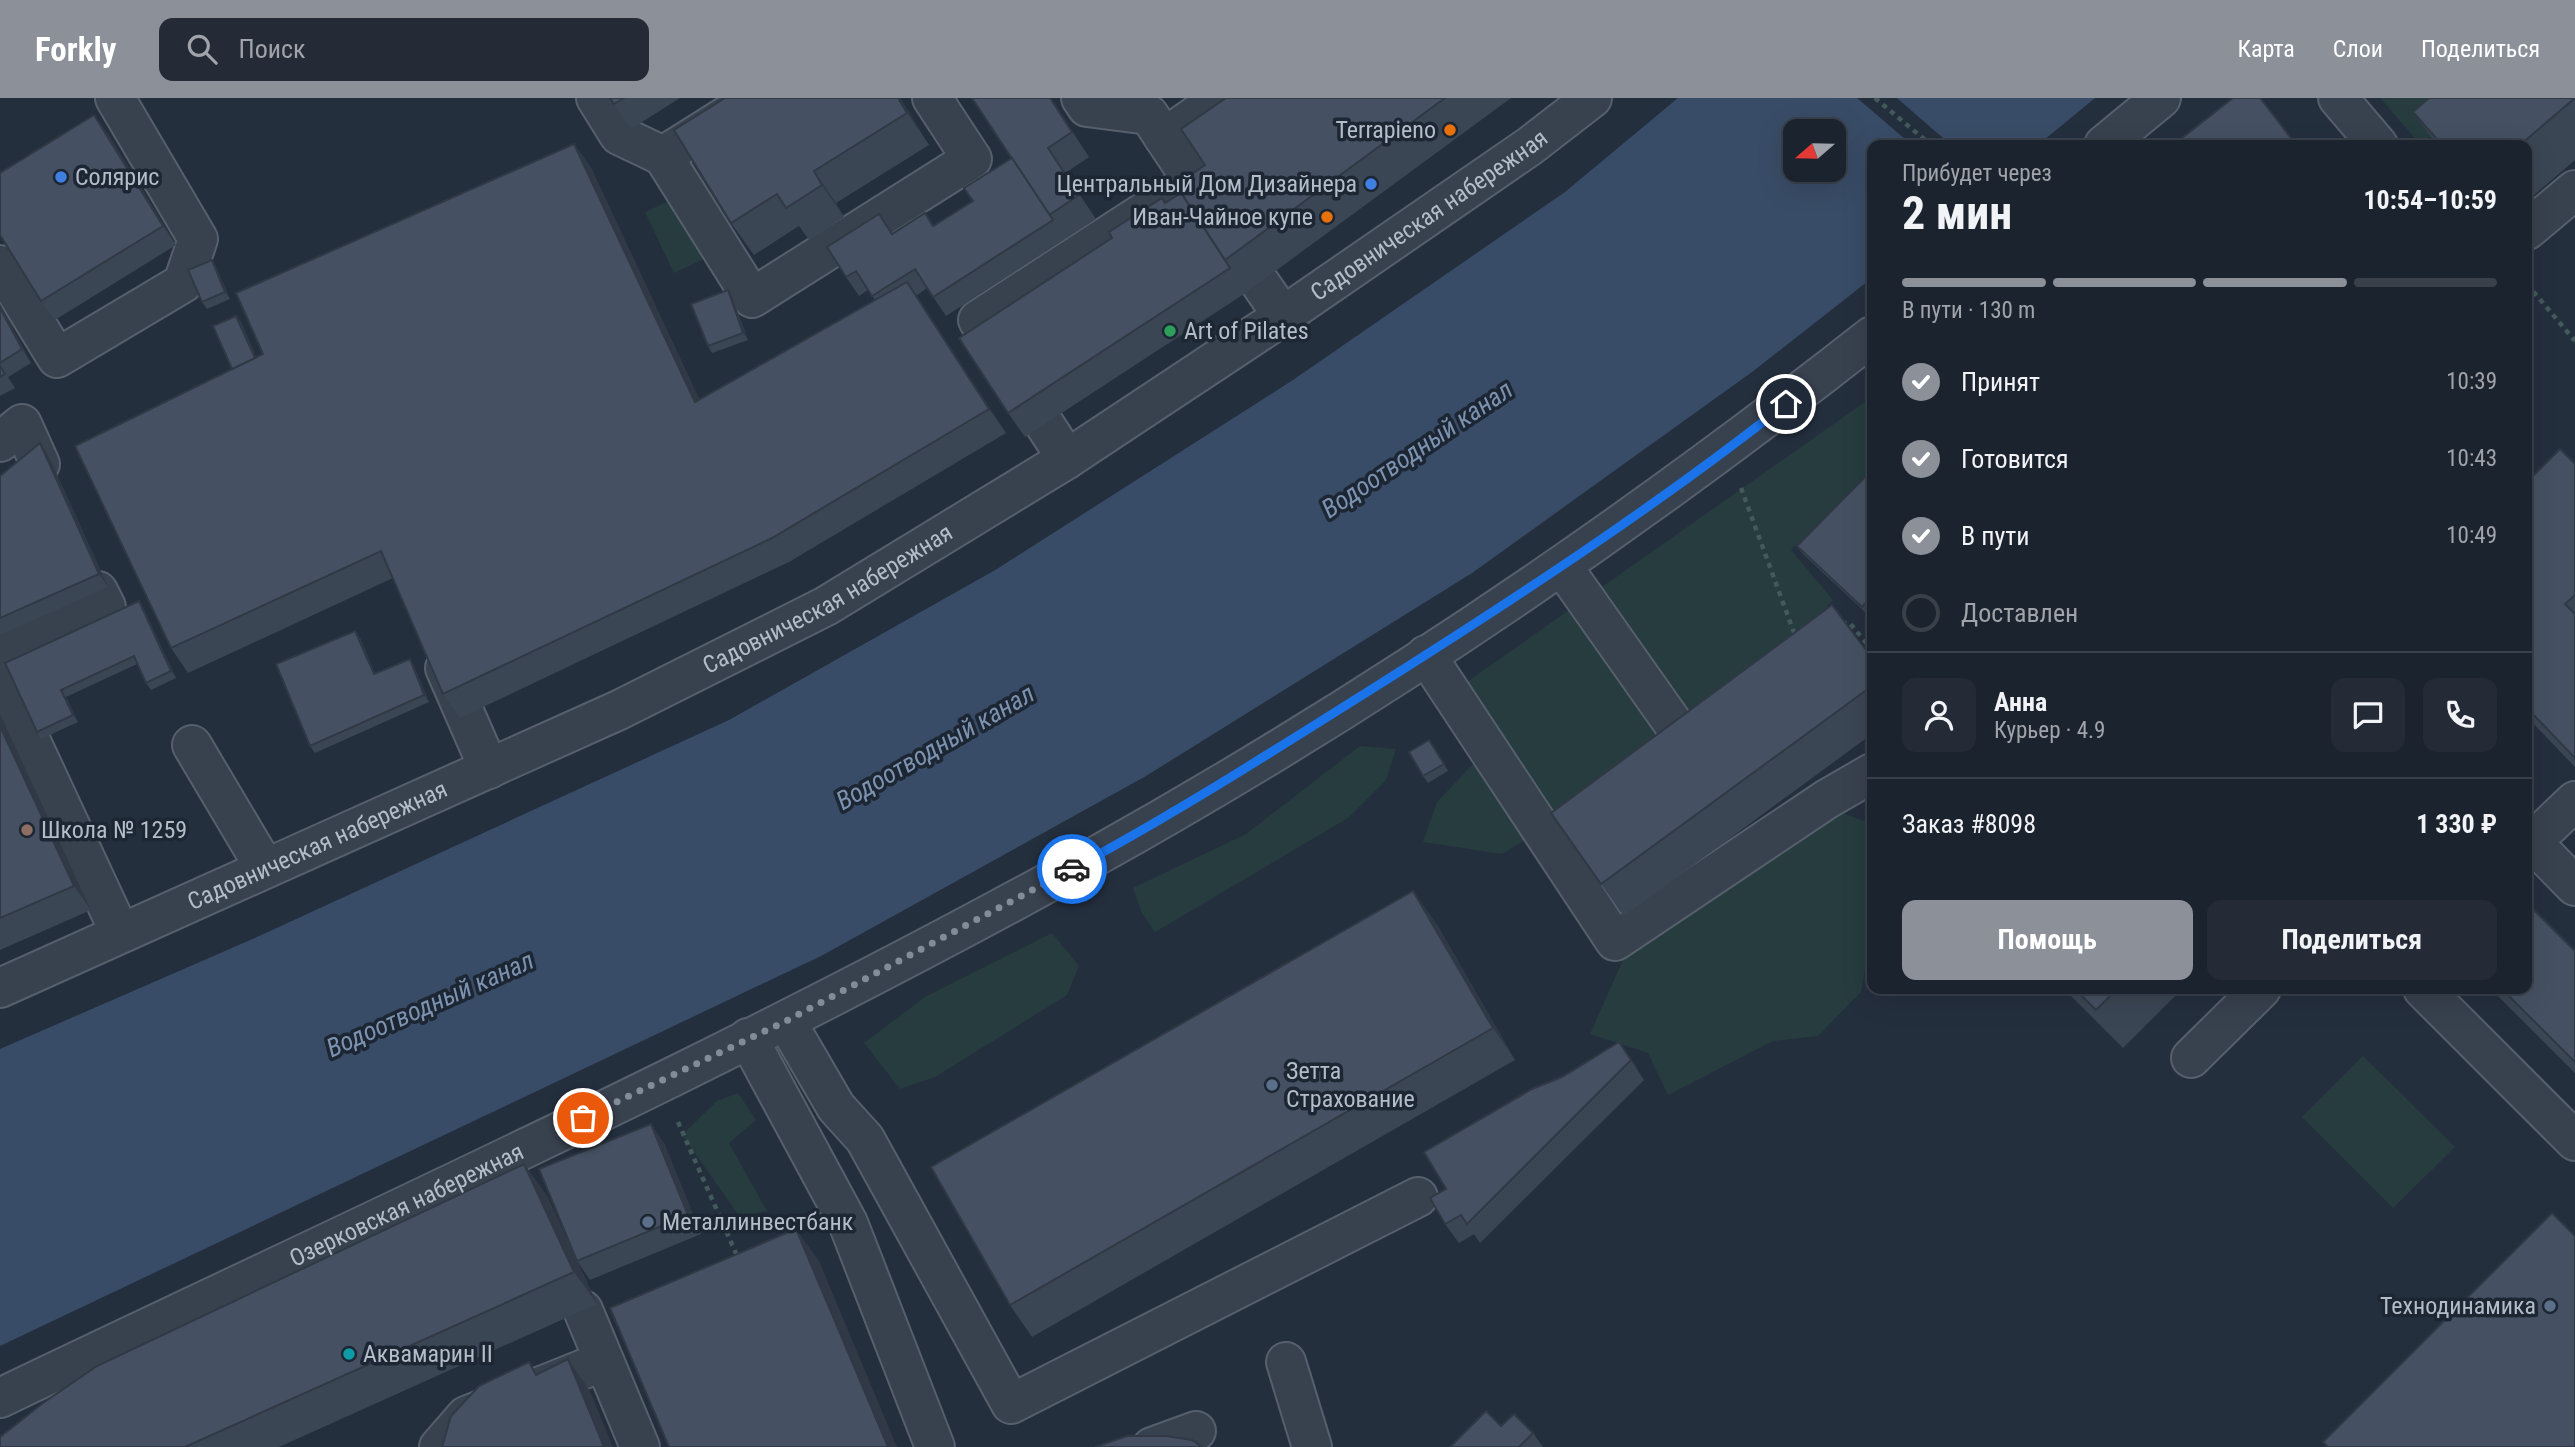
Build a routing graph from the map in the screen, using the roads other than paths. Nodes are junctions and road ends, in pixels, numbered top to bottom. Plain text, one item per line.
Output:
1 (115, 98) edge
2 (596, 98) edge
3 (755, 98) edge
4 (932, 98) edge
5 (1081, 98) edge
6 (1221, 98) edge
7 (1592, 98) edge
8 (2161, 98) edge
9 (2338, 98) edge
10 (1164, 138) junction
11 (2110, 140) edge
12 (2374, 140) edge
13 (663, 156) junction
14 (2575, 190) edge
15 (2532, 226) edge
16 (0, 265) edge
17 (1260, 283) edge
18 (1283, 316) junction
19 (1867, 341) edge
20 (996, 349) edge
21 (1045, 425) edge
22 (0, 442) edge
23 (1067, 459) junction
24 (40, 464) edge
25 (1562, 566) junction
26 (98, 591) edge
27 (430, 634) edge
28 (0, 655) edge
29 (1426, 655) junction
30 (0, 675) edge
31 (1709, 705) edge
32 (1676, 729) junction
33 (192, 745) dead end
34 (1645, 753) edge
35 (489, 769) junction
36 (1867, 776) edge
37 (2575, 801) edge
38 (1573, 807) edge
39 (1541, 830) junction
40 (2532, 838) edge
41 (2532, 842) edge
42 (265, 868) junction
43 (2575, 886) edge
44 (120, 933) junction
45 (0, 988) edge
46 (2256, 994) edge
47 (2428, 994) edge
48 (786, 1021) junction
49 (748, 1038) junction
50 (2192, 1058) dead end
51 (2575, 1141) edge
52 (1418, 1197) dead end
53 (583, 1310) dead end
54 (604, 1361) junction
55 (1286, 1362) dead end
56 (0, 1398) edge
57 (1196, 1431) dead end
58 (439, 1447) edge
59 (640, 1447) edge
60 (936, 1447) edge
61 (1152, 1447) edge
62 (1312, 1447) edge

1 - 16 street
2 - 13 street
3 - 13 street
4 - 13 street
5 - 10 street
6 - 10 street
7 - 18 street, Садовническая набережная
8 - 11 street
9 - 12 street
10 - 20 street
14 - 15 street
17 - 18 street
18 - 23 street, Садовническая набережная
19 - 25 street, Озерковская набережная
21 - 23 street
22 - 24 street
23 - 35 street, Садовническая набережная
25 - 29 street, Озерковская набережная
25 - 32 street
26 - 28 street
27 - 35 street
29 - 39 street
29 - 48 street, Озерковская набережная
30 - 44 street
31 - 32 street
32 - 34 street
33 - 42 street
35 - 42 street, Садовническая набережная
36 - 39 street
37 - 40 street
38 - 39 street
41 - 43 street
42 - 44 street, Садовническая набережная
44 - 45 street, Садовническая набережная
46 - 50 street
47 - 51 street
48 - 49 street, Озерковская набережная
48 - 52 street
49 - 56 street, Озерковская набережная
49 - 60 street
53 - 54 street
54 - 58 street
54 - 59 street
55 - 62 street
57 - 61 street

